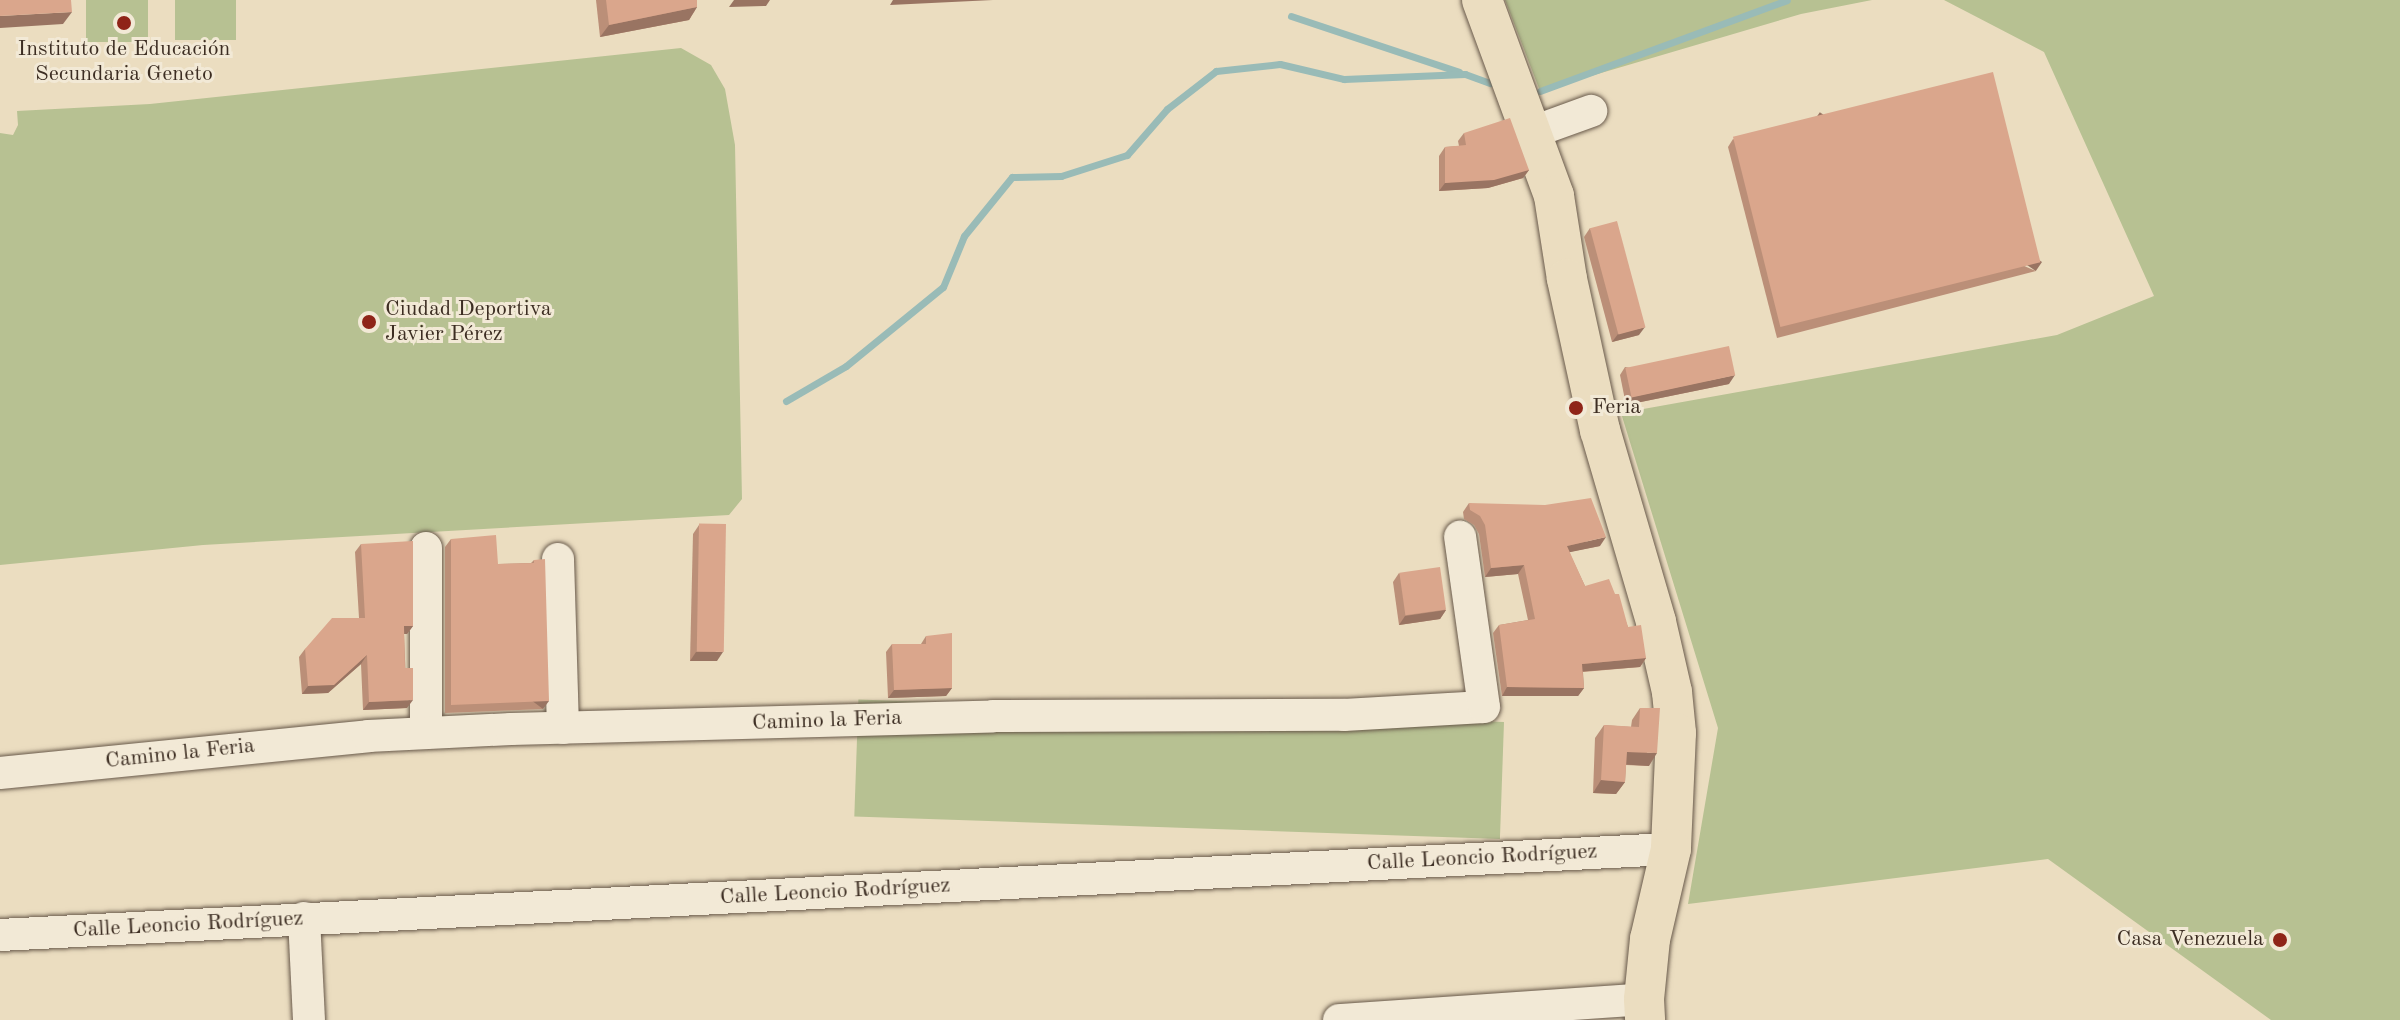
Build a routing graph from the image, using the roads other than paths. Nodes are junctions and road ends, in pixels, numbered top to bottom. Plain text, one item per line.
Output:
1 (1482, 0) edge
2 (1591, 111) dead end
3 (1533, 132) junction
4 (1460, 537) dead end
5 (426, 548) dead end
6 (558, 559) dead end
7 (563, 728) junction
8 (426, 733) junction
9 (0, 773) edge
10 (1671, 849) junction
11 (304, 918) junction
12 (0, 935) edge
13 (1644, 1010) edge
14 (309, 1020) edge
15 (1339, 1020) edge

1 - 3 main road
2 - 3 street
3 - 10 main road
4 - 7 street, Camino la Feria
5 - 8 street
6 - 7 street
7 - 8 street, Camino la Feria
8 - 9 street, Camino la Feria
10 - 11 street, Calle Leoncio Rodríguez
10 - 13 main road
11 - 12 street, Calle Leoncio Rodríguez
11 - 14 street
13 - 15 street

